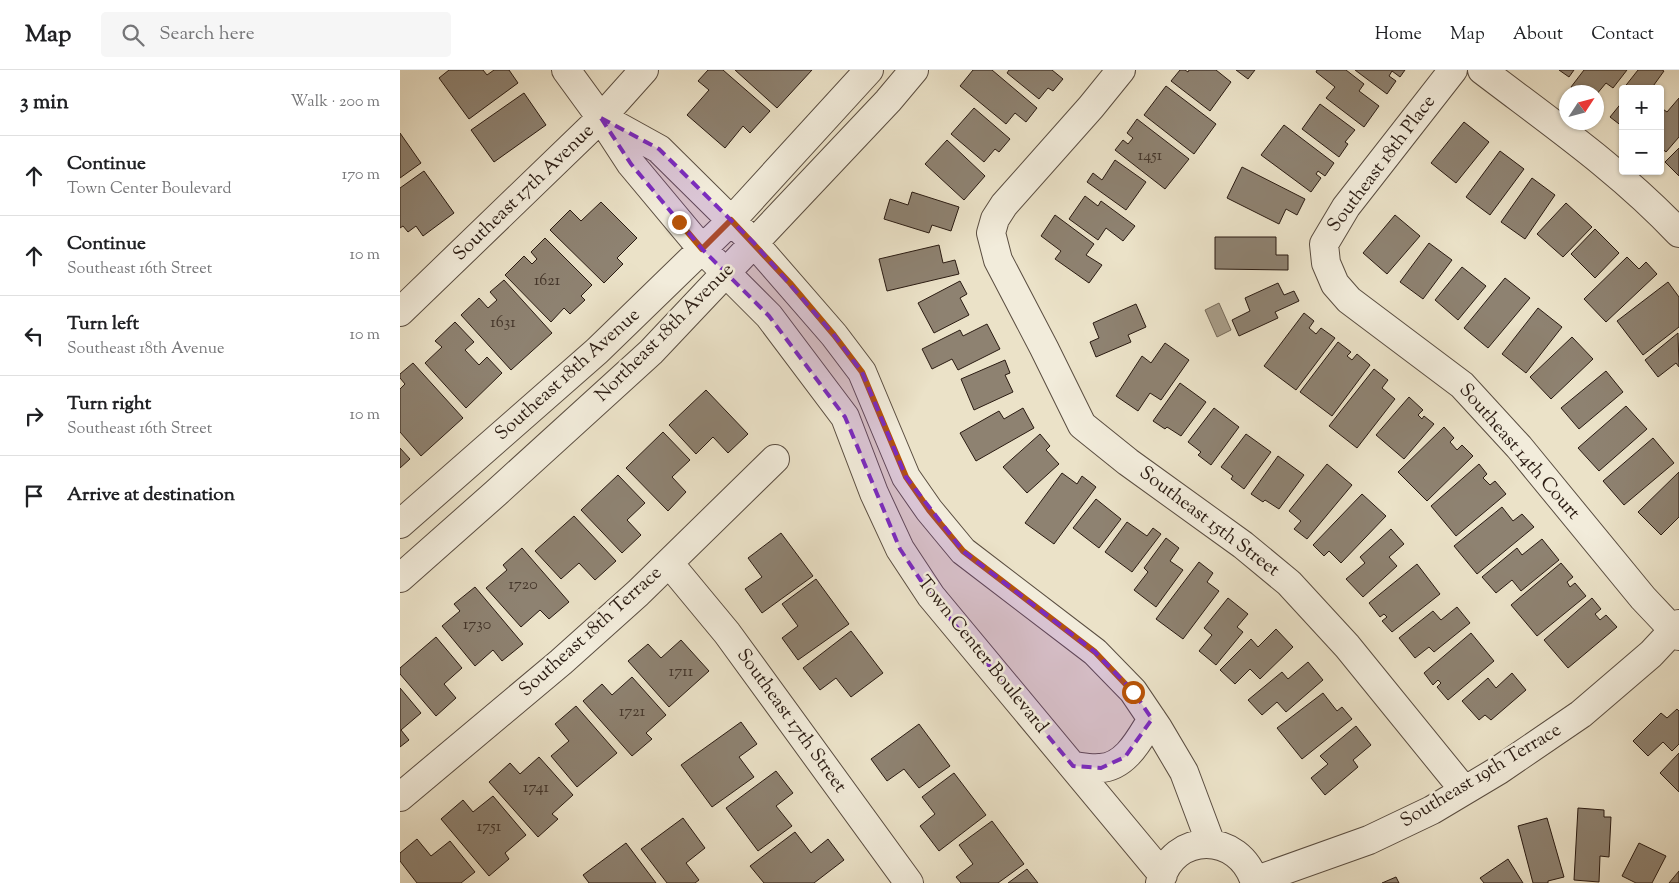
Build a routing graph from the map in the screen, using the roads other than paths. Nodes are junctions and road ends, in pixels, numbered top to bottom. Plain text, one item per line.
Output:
1 (566, 70) edge
2 (644, 70) edge
3 (869, 70) edge
4 (914, 70) edge
5 (1121, 70) edge
6 (1453, 70) edge
7 (1482, 70) edge
8 (601, 118) junction
9 (731, 220) junction
10 (1679, 234) edge
11 (754, 243) junction
12 (702, 249) junction
13 (1326, 263) joint
14 (726, 273) junction
15 (401, 310) edge
16 (775, 459) dead end
17 (400, 524) edge
18 (669, 563) junction
19 (400, 578) edge
20 (1677, 630) edge
21 (1152, 719) junction
22 (1073, 766) junction
23 (1464, 790) junction
24 (400, 796) edge
25 (1211, 844) junction
26 (1161, 879) edge
27 (1254, 882) edge
28 (910, 883) edge

1 - 8 street, Town Center Boulevard
2 - 8 street, Southeast 17th Avenue
3 - 9 street
4 - 11 street, Northeast 18th Avenue
5 - 23 street, Southeast 15th Street
6 - 13 street, Southeast 18th Place
7 - 10 street
8 - 9 street
8 - 12 street, Town Center Boulevard
8 - 15 street, Southeast 17th Avenue
9 - 11 street
9 - 12 street, Southeast 18th Avenue
11 - 14 street, Northeast 18th Avenue
11 - 21 street
12 - 14 street, Town Center Boulevard
12 - 17 street, Southeast 18th Avenue
13 - 20 street, Southeast 14th Court
14 - 19 street, Northeast 18th Avenue
14 - 22 street, Town Center Boulevard
16 - 18 street, Southeast 18th Terrace
18 - 24 street, Southeast 18th Terrace
18 - 28 street, Southeast 17th Street
20 - 23 street, Southeast 19th Terrace
21 - 22 street
21 - 25 street
22 - 26 street, Town Center Boulevard
23 - 27 street, Southeast 19th Terrace
25 - 26 street
25 - 27 street

